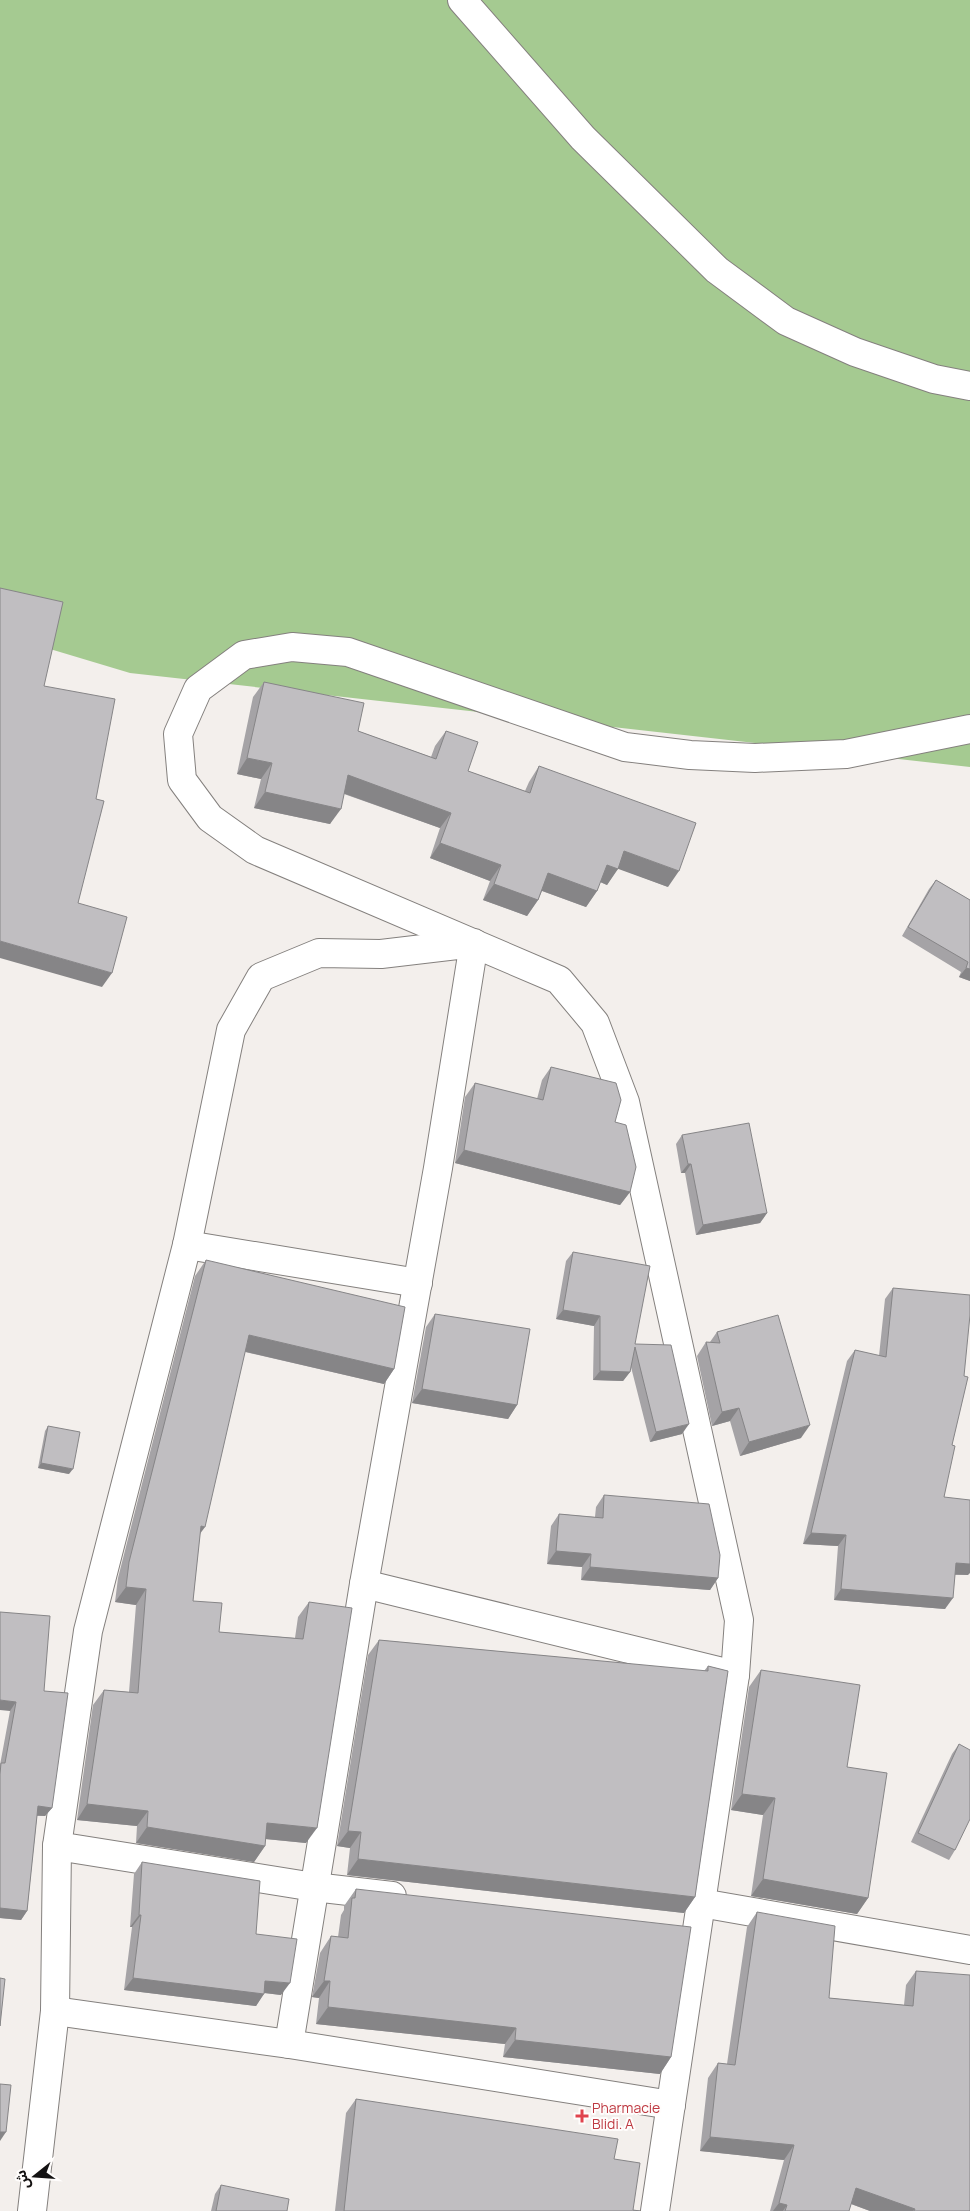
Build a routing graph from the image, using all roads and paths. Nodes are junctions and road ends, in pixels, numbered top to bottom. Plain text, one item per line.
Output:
1 (462, 0) edge
2 (970, 386) edge
3 (970, 729) edge
4 (474, 944) junction
5 (187, 1245) junction
6 (418, 1282) junction
7 (364, 1584) junction
8 (735, 1675) junction
9 (57, 1846) junction
10 (314, 1887) junction
11 (412, 1898) edge
12 (702, 1903) junction
13 (668, 1926) edge
14 (697, 1930) junction
15 (970, 1950) edge
16 (55, 2011) junction
17 (289, 2044) junction
18 (671, 2105) junction
19 (658, 2210) edge
20 (32, 2211) edge

1 - 2 street
3 - 4 street
4 - 5 street
4 - 6 street
4 - 8 street
5 - 6 street
5 - 9 street
6 - 7 street
7 - 8 street
7 - 10 street
8 - 12 street
9 - 10 street
9 - 16 street
10 - 11 street
10 - 17 street
12 - 14 street
12 - 15 street
13 - 14 street
14 - 18 street
16 - 17 street
16 - 20 street
17 - 18 street
18 - 19 street

